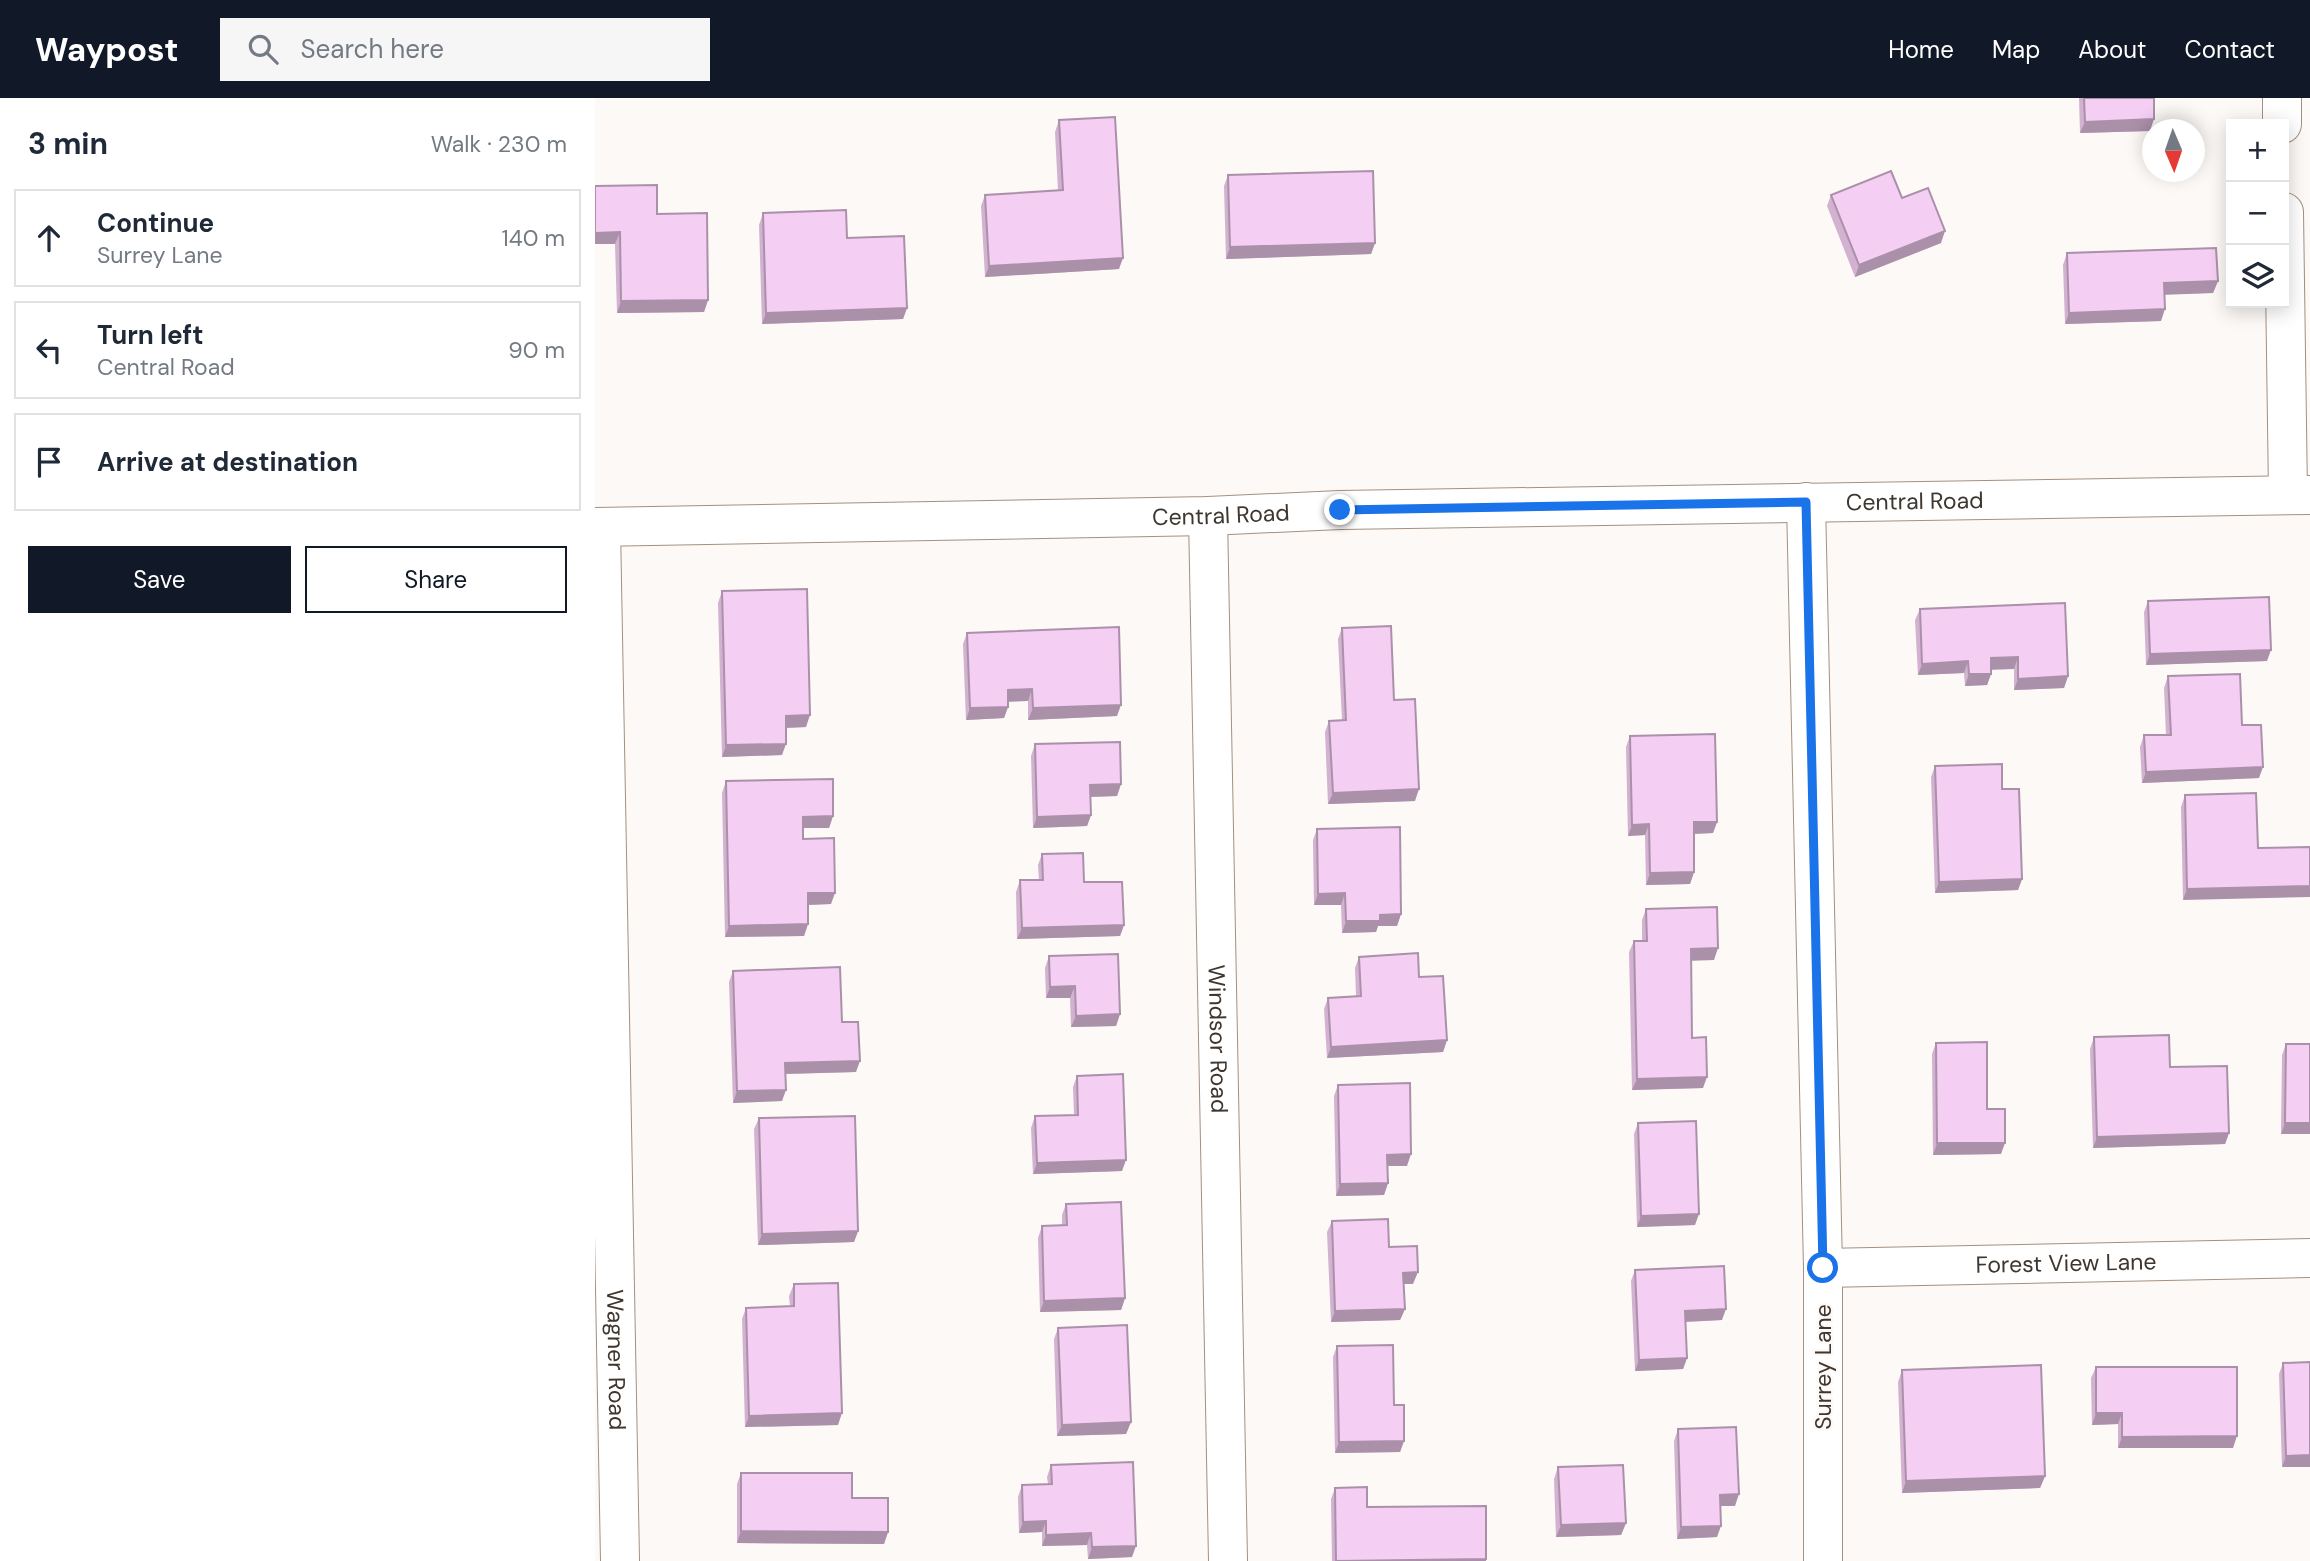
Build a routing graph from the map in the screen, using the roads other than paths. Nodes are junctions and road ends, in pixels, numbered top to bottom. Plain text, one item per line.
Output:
1 (2282, 98) edge
2 (2282, 119) edge
3 (2286, 245) edge
4 (2299, 495) edge
5 (1806, 502) junction
6 (1208, 516) junction
7 (598, 527) edge
8 (2310, 1258) edge
9 (1823, 1268) junction
10 (620, 1561) edge
11 (1229, 1561) edge
12 (1823, 1561) edge

1 - 2 street
3 - 4 street
4 - 5 street, Central Road
5 - 6 street, Central Road
5 - 9 street, Surrey Lane
6 - 7 street, Central Road
6 - 11 street, Windsor Road
7 - 10 street, Wagner Road
8 - 9 street, Forest View Lane
9 - 12 street, Surrey Lane

